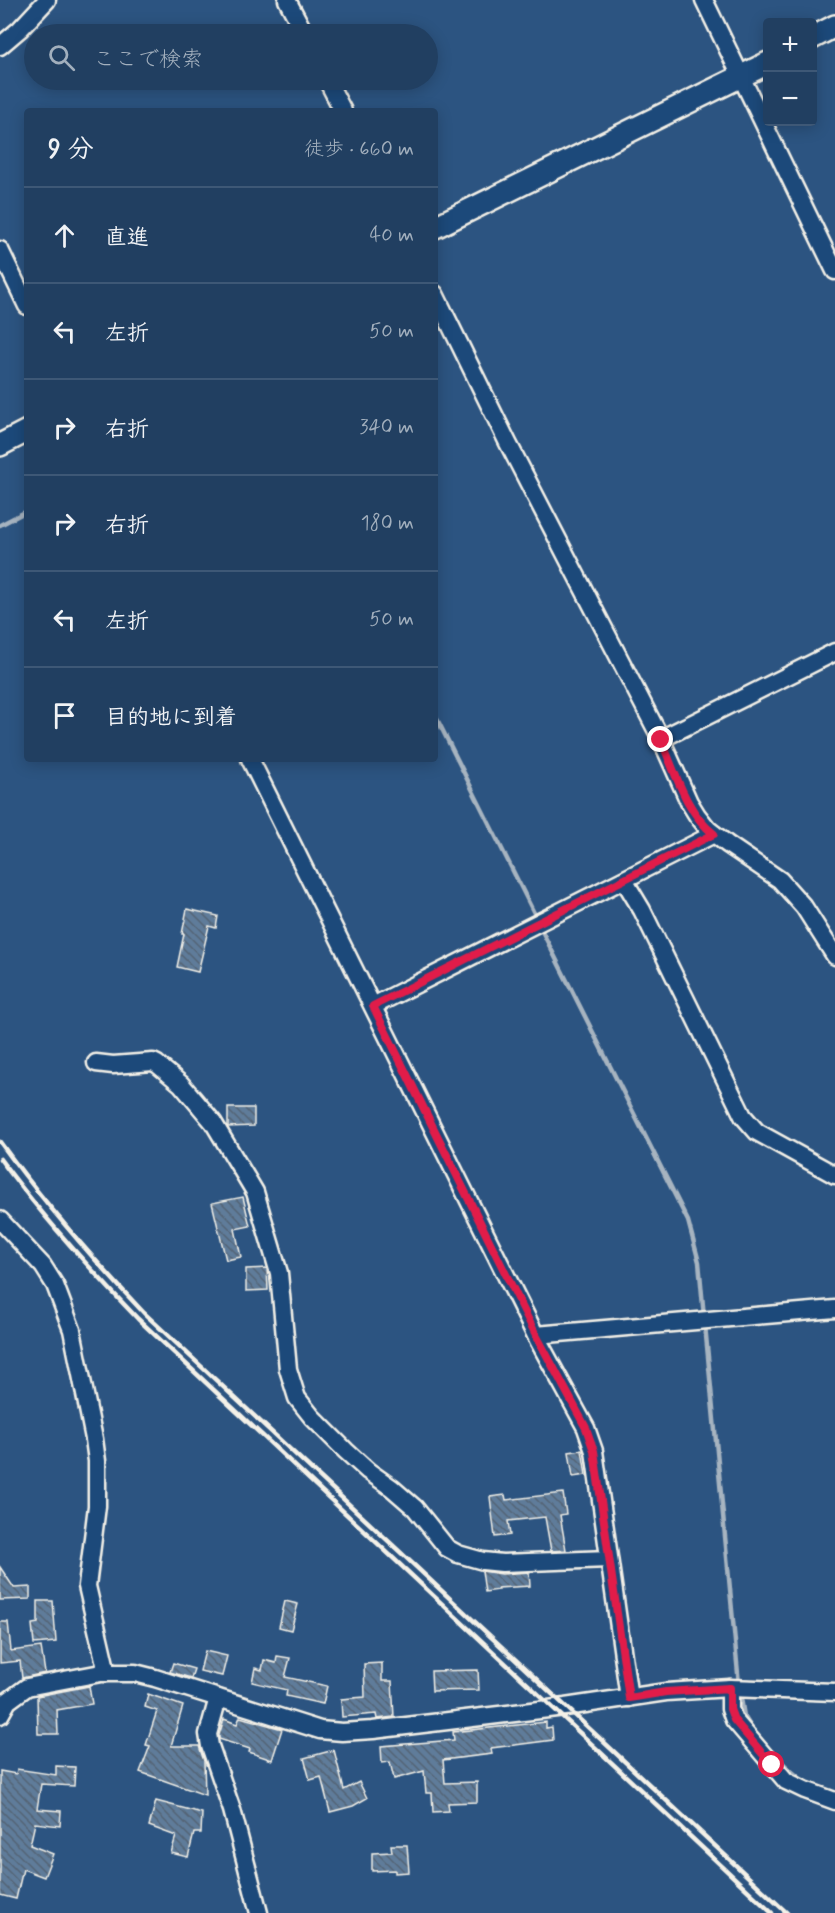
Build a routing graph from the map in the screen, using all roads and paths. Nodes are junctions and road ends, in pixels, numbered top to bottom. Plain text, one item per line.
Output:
1 (47, 0) edge
2 (287, 0) edge
3 (704, 0) edge
4 (25, 24) edge
5 (300, 24) edge
6 (24, 25) edge
7 (835, 26) edge
8 (817, 36) edge
9 (0, 46) edge
10 (763, 66) edge
11 (741, 77) junction
12 (332, 90) edge
13 (342, 108) edge
14 (438, 226) edge
15 (0, 250) edge
16 (835, 271) edge
17 (24, 300) edge
18 (438, 300) edge
19 (24, 433) edge
20 (0, 445) edge
21 (835, 652) edge
22 (661, 740) junction
23 (251, 762) edge
24 (714, 834) junction
25 (624, 880) junction
26 (835, 956) edge
27 (373, 1006) junction
28 (96, 1063) dead end
29 (835, 1175) edge
30 (0, 1220) edge
31 (835, 1310) edge
32 (536, 1335) junction
33 (609, 1559) junction
34 (105, 1673) junction
35 (730, 1688) junction
36 (835, 1692) edge
37 (218, 1698) junction
38 (629, 1698) junction
39 (0, 1715) edge
40 (835, 1801) edge
41 (260, 1913) edge

1 - 4 street
2 - 5 street
3 - 11 street
6 - 9 street
7 - 8 street
10 - 11 street
11 - 14 street
11 - 16 street
12 - 13 street
15 - 17 street
18 - 22 street
19 - 20 street
21 - 22 street
22 - 24 street
23 - 27 street
24 - 25 street
24 - 26 street
25 - 27 street
25 - 29 street
27 - 32 street
28 - 33 street
30 - 34 street
31 - 32 street
32 - 33 street
33 - 38 street
34 - 37 street
34 - 39 street
35 - 36 street
35 - 38 street
35 - 40 street
37 - 38 street
37 - 41 street

